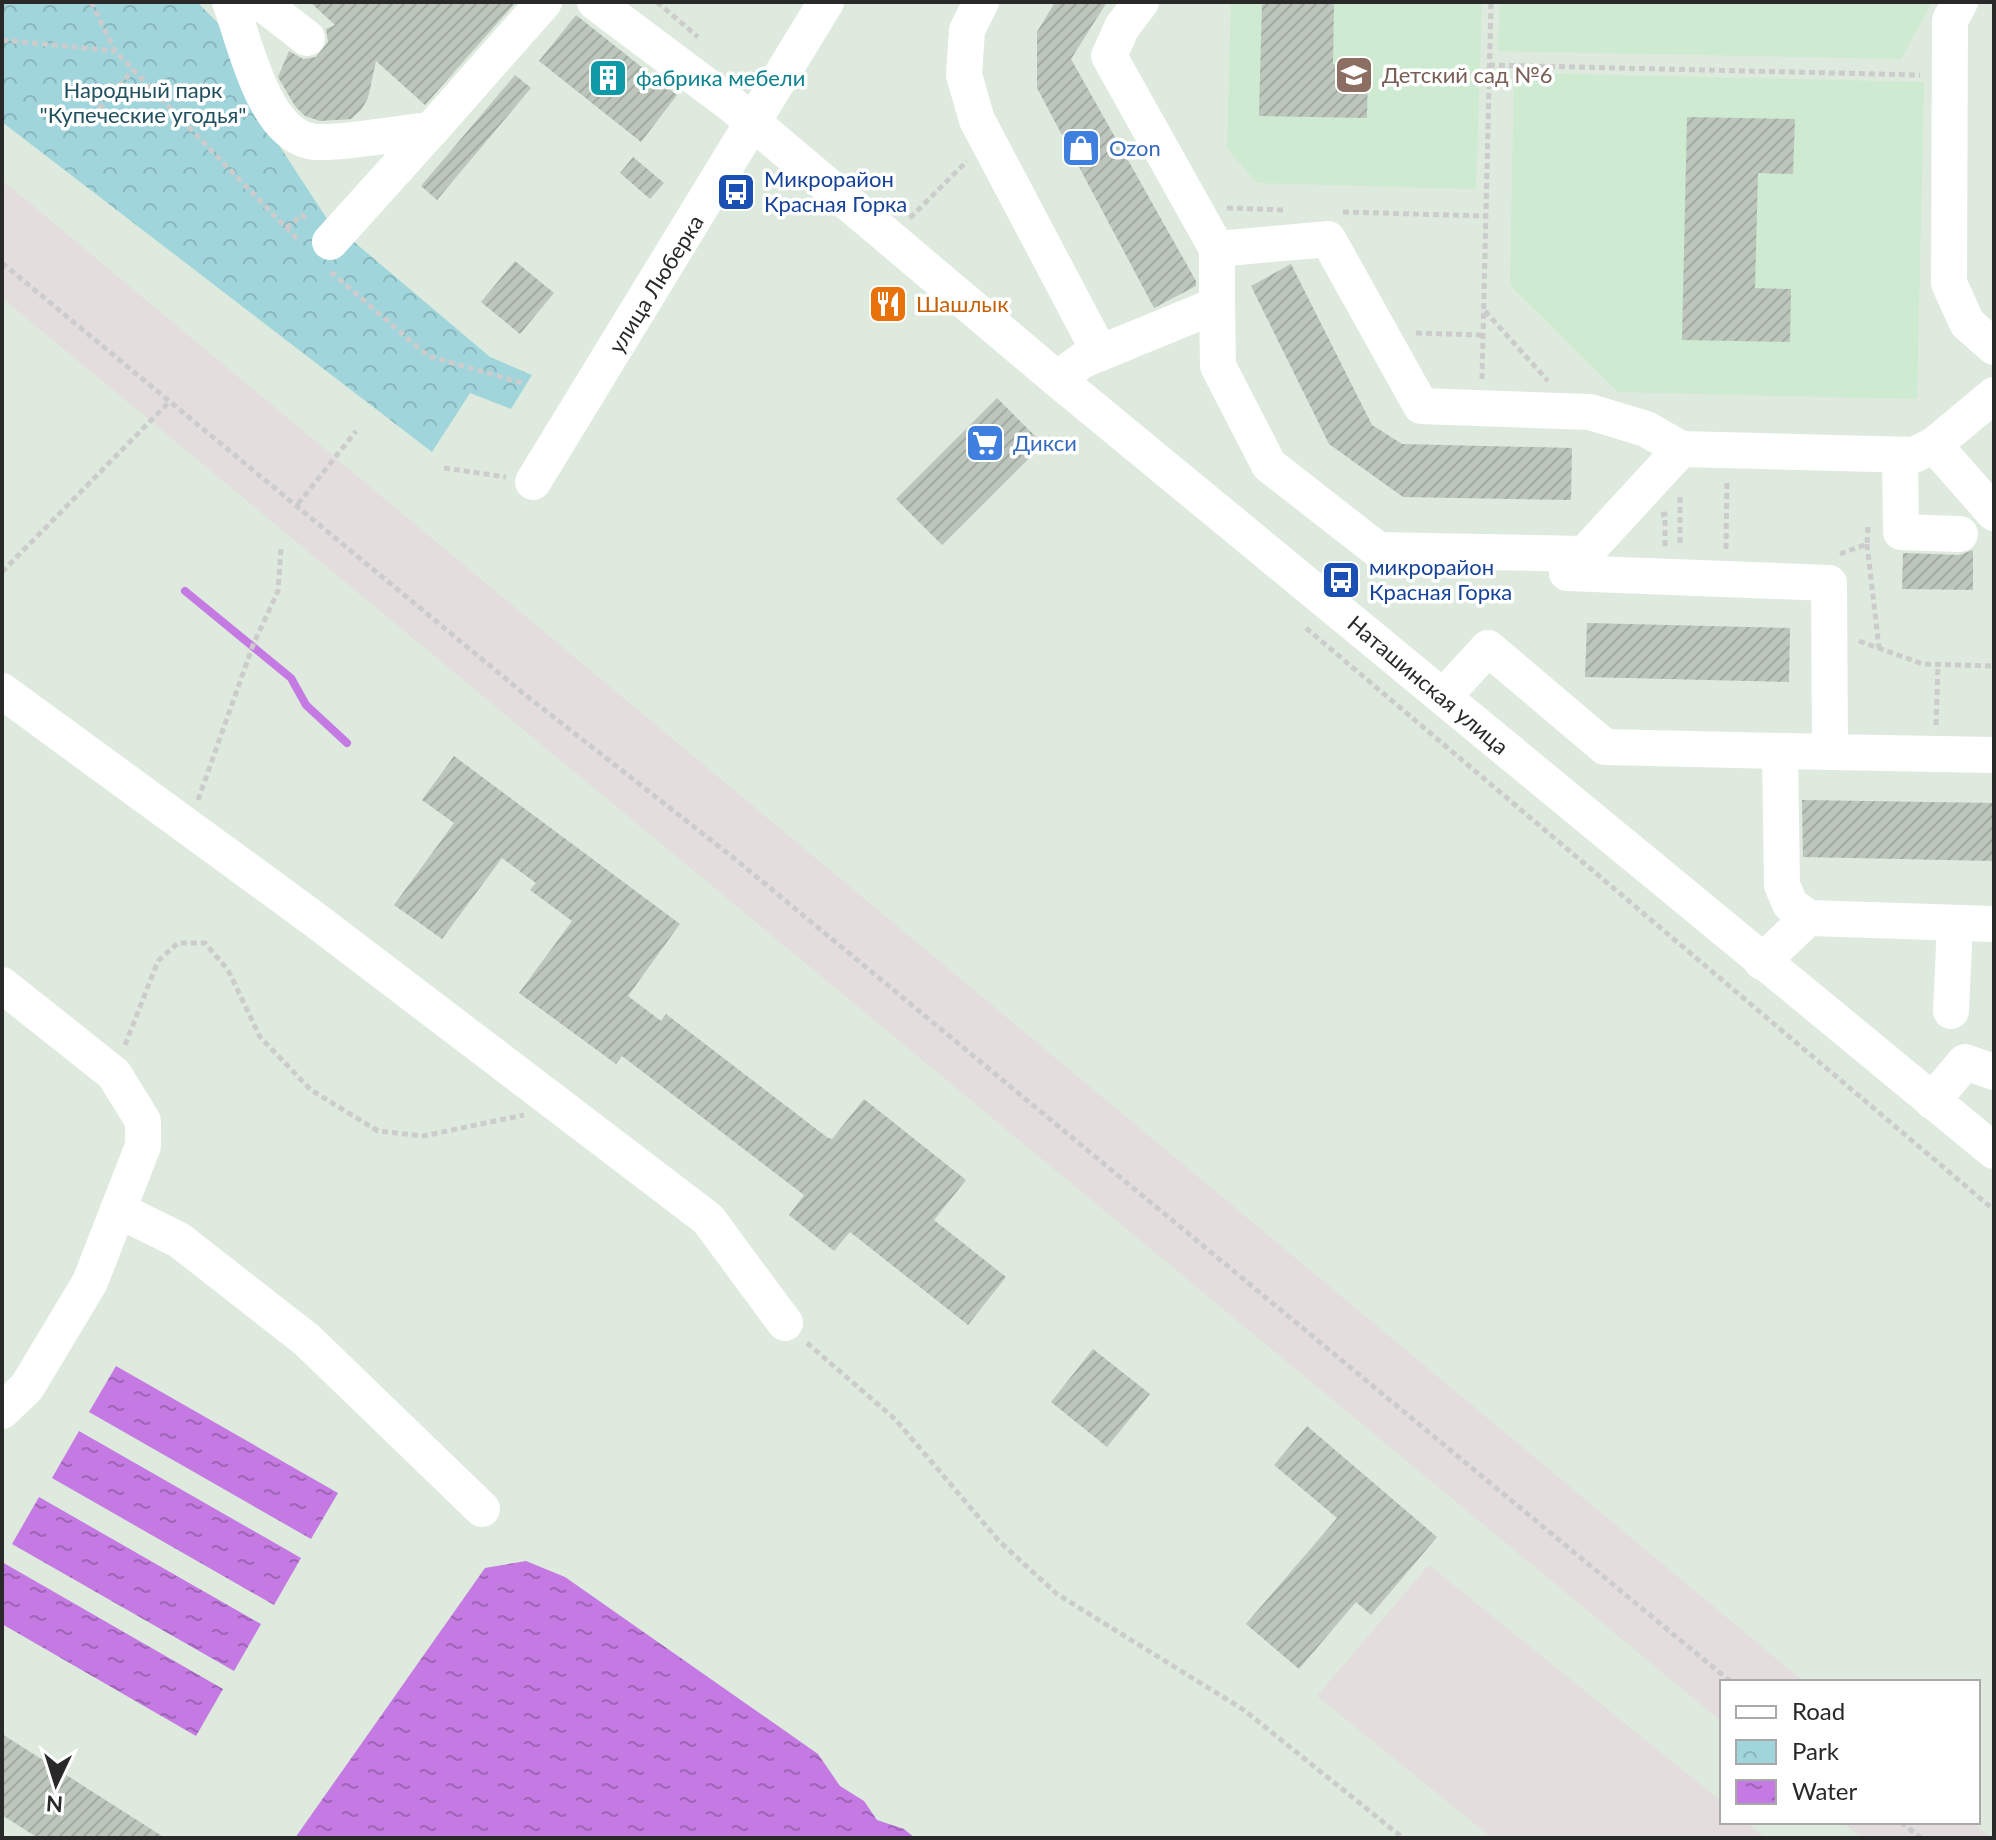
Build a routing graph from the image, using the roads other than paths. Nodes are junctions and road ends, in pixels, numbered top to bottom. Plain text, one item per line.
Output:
1 (544, 2) edge
2 (595, 2) edge
3 (826, 2) edge
4 (981, 2) edge
5 (1141, 2) edge
6 (1960, 2) edge
7 (240, 11) edge
8 (307, 38) dead end
9 (280, 67) dead end
10 (755, 123) junction
11 (431, 130) junction
12 (1217, 249) junction
13 (319, 251) road end
14 (1217, 305) junction
15 (1994, 347) edge
16 (1100, 353) junction
17 (1057, 379) junction
18 (1994, 395) edge
19 (1681, 449) junction
20 (1917, 450) junction
21 (533, 482) road end
22 (1994, 513) edge
23 (1960, 534) dead end
24 (1585, 554) junction
25 (2, 691) edge
26 (1443, 697) junction
27 (1780, 751) junction
28 (1830, 752) junction
29 (1994, 755) edge
30 (1808, 918) junction
31 (1955, 923) junction
32 (1994, 924) edge
33 (1762, 962) junction
34 (2, 985) edge
35 (1951, 1011) dead end
36 (1994, 1072) edge
37 (1932, 1101) junction
38 (1994, 1151) edge
39 (118, 1210) junction
40 (785, 1323) road end
41 (2, 1411) edge
42 (482, 1509) dead end

1 - 11 street
2 - 10 street, Наташинская улица
3 - 10 street, улица Люберка
4 - 16 street
5 - 12 street
6 - 15 street
7 - 8 street
7 - 9 street
7 - 11 street
10 - 17 street, Наташинская улица
10 - 21 street, улица Люберка
11 - 13 street
12 - 14 street
12 - 19 street
14 - 16 street
14 - 24 street
16 - 17 street
17 - 26 street, Наташинская улица
18 - 20 street
19 - 20 street
19 - 24 street
20 - 22 street
20 - 23 street
24 - 28 street
25 - 40 street
26 - 27 street
26 - 33 street, Наташинская улица
27 - 28 street
27 - 30 street
28 - 29 street
30 - 31 street
30 - 33 street
31 - 32 street
31 - 35 street
33 - 37 street, Наташинская улица
34 - 39 street
36 - 37 street
37 - 38 street, Наташинская улица
39 - 41 street
39 - 42 street

